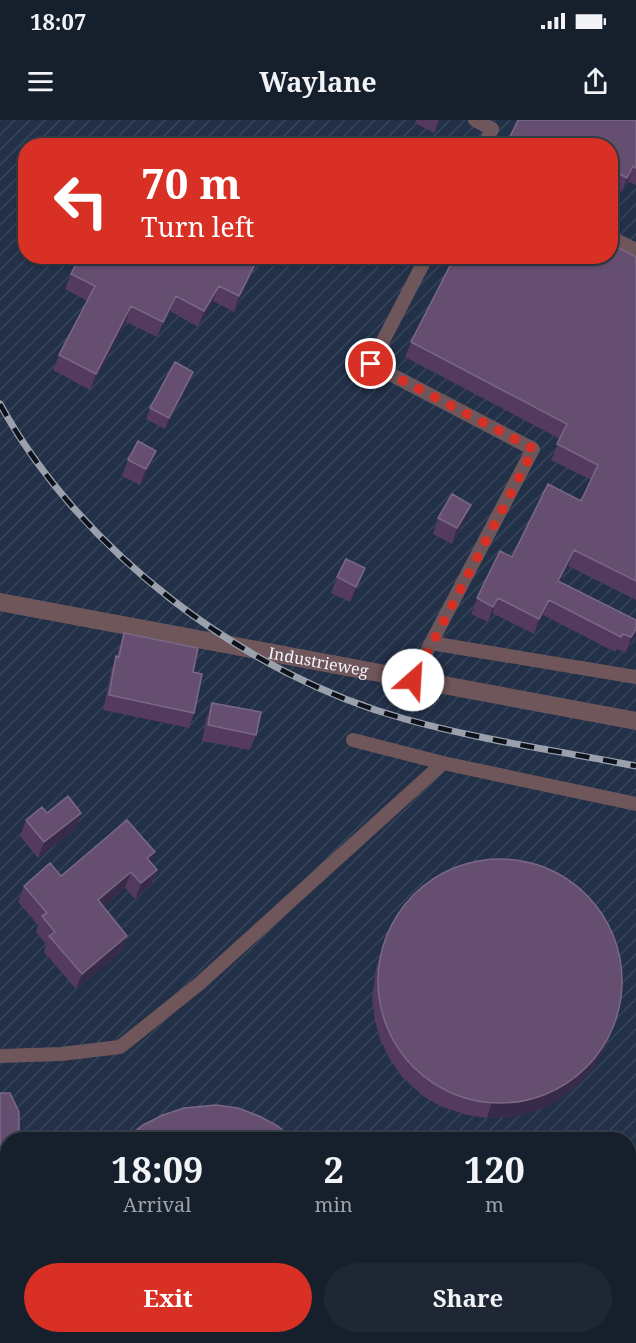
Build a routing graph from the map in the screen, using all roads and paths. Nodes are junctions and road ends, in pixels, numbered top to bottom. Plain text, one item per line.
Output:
1 (475, 120) edge
2 (488, 138) edge
3 (618, 241) edge
4 (636, 250) edge
5 (423, 264) edge
6 (0, 602) edge
7 (431, 643) junction
8 (636, 677) edge
9 (413, 680) junction
10 (636, 721) edge
11 (353, 740) dead end
12 (443, 763) junction
13 (636, 804) edge
14 (0, 1056) edge

1 - 2 lane
3 - 4 lane
5 - 7 lane
6 - 9 street, Industrieweg
7 - 8 lane
7 - 9 lane
9 - 10 street, Industrieweg
11 - 12 lane
12 - 13 lane
12 - 14 lane

